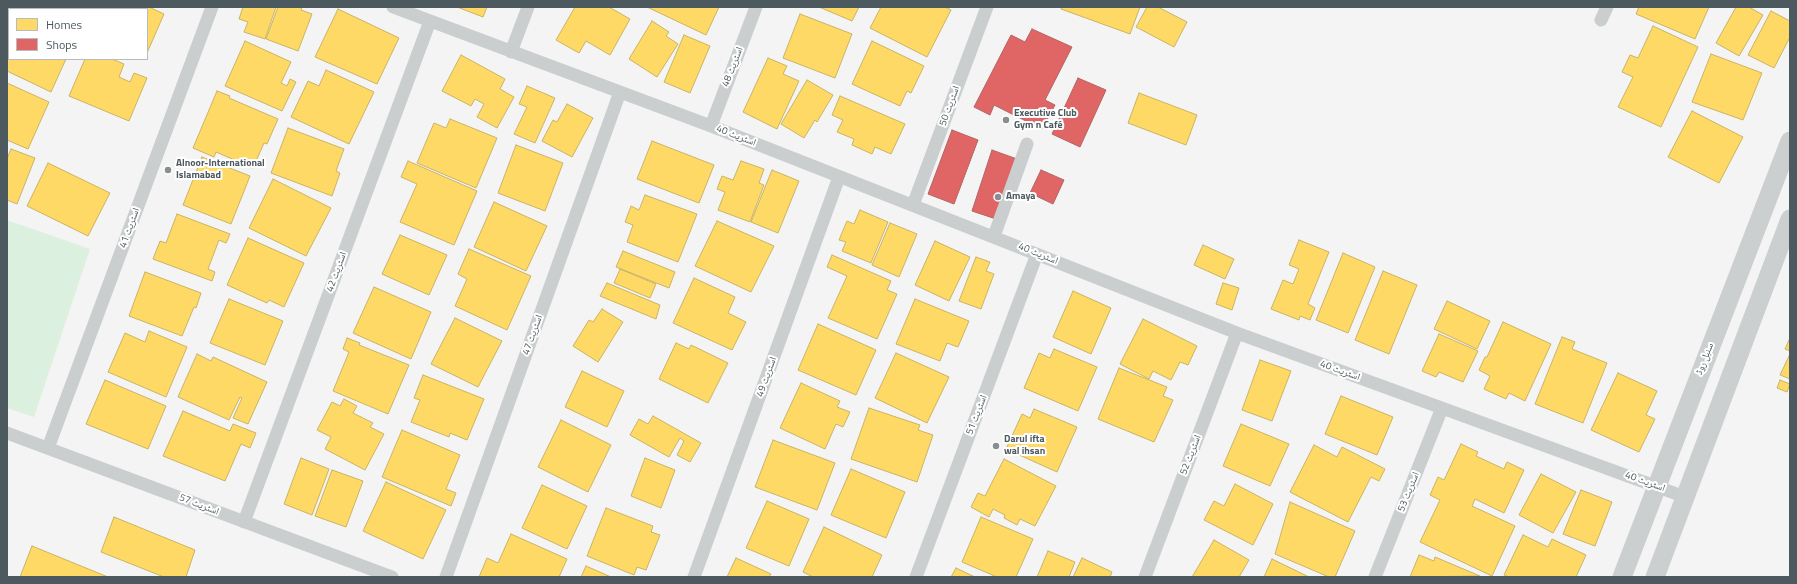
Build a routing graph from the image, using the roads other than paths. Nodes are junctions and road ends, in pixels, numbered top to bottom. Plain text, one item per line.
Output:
1 (212, 7) edge
2 (393, 7) edge
3 (528, 7) edge
4 (756, 7) edge
5 (987, 7) edge
6 (1607, 7) edge
7 (1601, 20) dead end
8 (430, 21) junction
9 (511, 52) junction
10 (620, 92) junction
11 (711, 126) junction
12 (1790, 141) edge
13 (1028, 144) dead end
14 (839, 176) junction
15 (913, 205) junction
16 (1790, 219) edge
17 (994, 236) junction
18 (1038, 254) junction
19 (1237, 333) junction
20 (1442, 408) junction
21 (7, 433) edge
22 (48, 448) junction
23 (1656, 486) junction
24 (1685, 497) junction
25 (244, 522) junction
26 (392, 577) edge
27 (446, 577) edge
28 (694, 577) edge
29 (916, 577) edge
30 (1144, 577) edge
31 (1375, 577) edge
32 (1622, 577) edge
33 (1655, 577) edge

1 - 22 street, اسٹریٹ 41
2 - 8 street, اسٹریٹ 40
3 - 9 street
4 - 11 street, اسٹریٹ 48
5 - 15 street, اسٹریٹ 50
6 - 7 street
8 - 9 street, اسٹریٹ 40
8 - 25 street, اسٹریٹ 42
9 - 10 street, اسٹریٹ 40
10 - 11 street, اسٹریٹ 40
10 - 27 street, اسٹریٹ 47
11 - 14 street, اسٹریٹ 40
12 - 23 street, سنبل روڈ
13 - 17 street
14 - 15 street, اسٹریٹ 40
14 - 28 street, اسٹریٹ 49
15 - 17 street, اسٹریٹ 40
16 - 24 street
17 - 18 street, اسٹریٹ 40
18 - 19 street, اسٹریٹ 40
18 - 29 street, اسٹریٹ 51
19 - 20 street, اسٹریٹ 40
19 - 30 street, اسٹریٹ 52
20 - 23 street, اسٹریٹ 40
20 - 31 street, اسٹریٹ 53
21 - 22 street, اسٹریٹ 57
22 - 25 street, اسٹریٹ 57
23 - 24 street, اسٹریٹ 40
23 - 32 street, سنبل روڈ
24 - 33 street
25 - 26 street, اسٹریٹ 57

